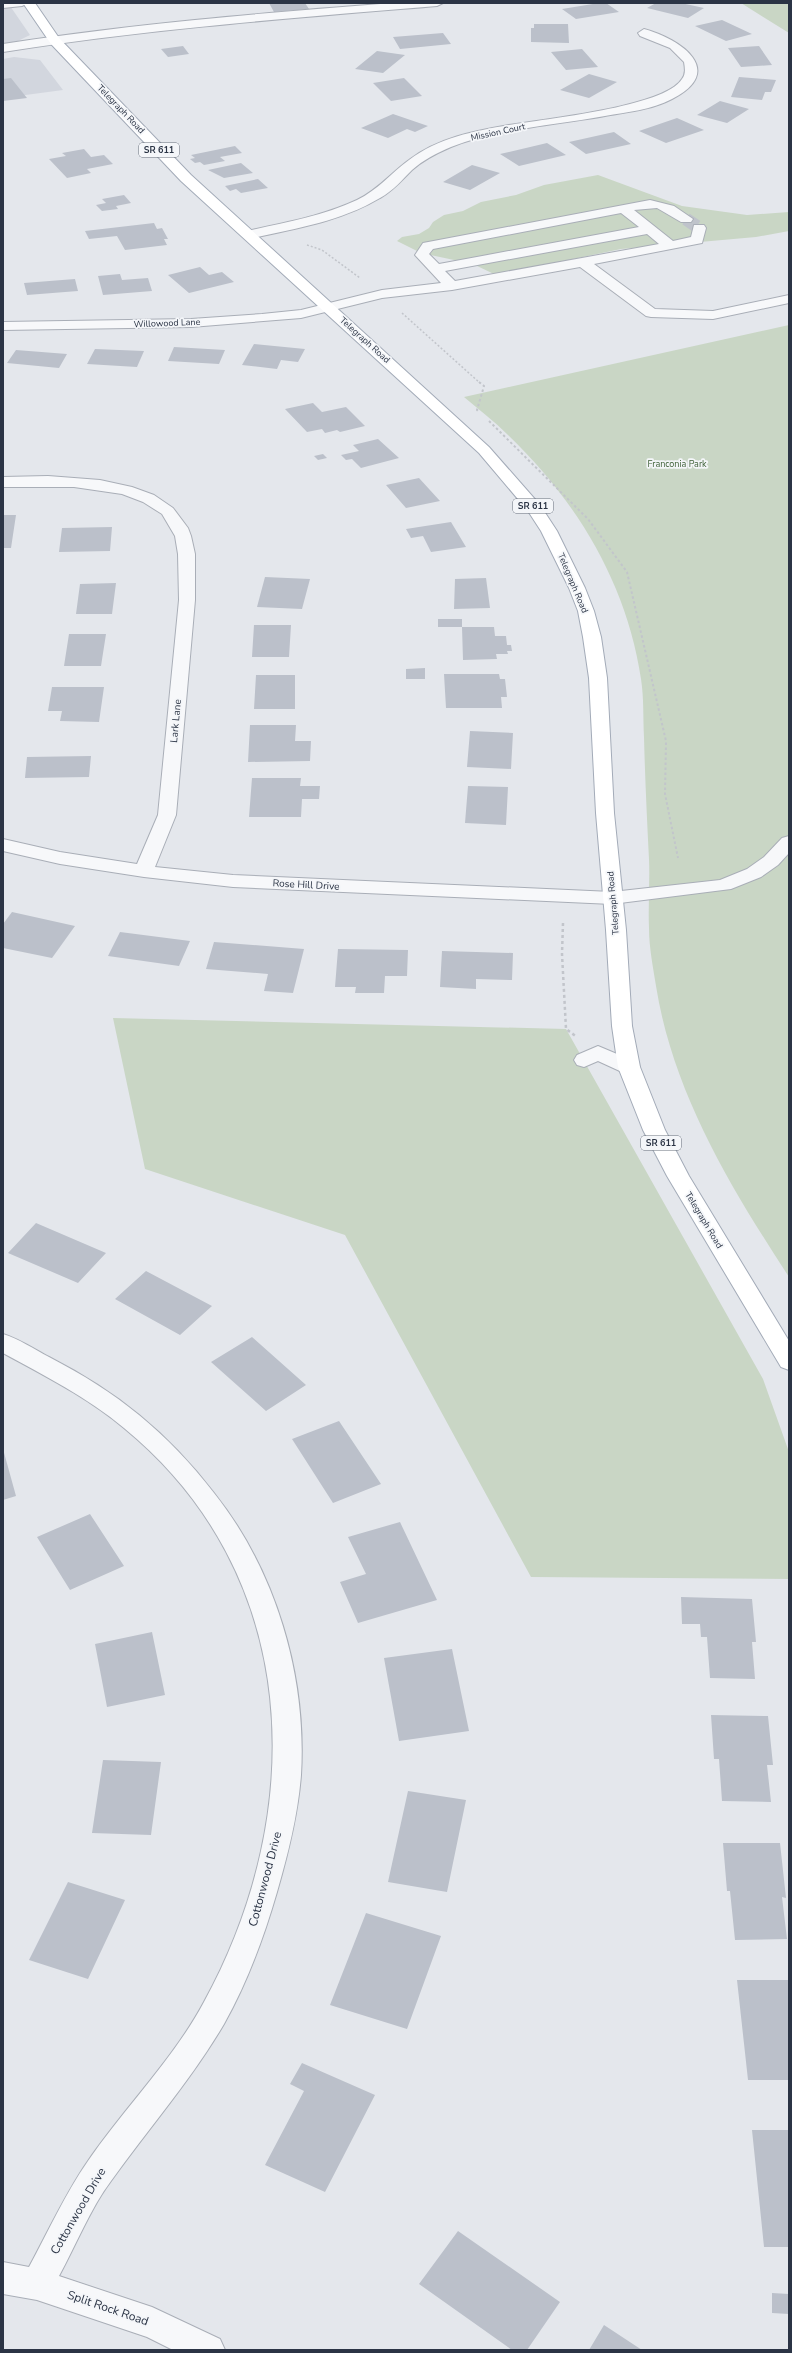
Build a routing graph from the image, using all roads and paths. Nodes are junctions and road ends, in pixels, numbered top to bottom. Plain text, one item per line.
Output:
1 (22, 3) edge
2 (29, 3) edge
3 (437, 3) edge
4 (405, 4) edge
5 (3, 6) edge
6 (644, 33) dead end
7 (55, 41) junction
8 (3, 48) edge
9 (624, 208) junction
10 (686, 219) tunnel mouth
11 (699, 228) dead end
12 (650, 229) junction
13 (248, 236) junction
14 (670, 246) junction
15 (583, 262) junction
16 (435, 269) junction
17 (452, 286) junction
18 (789, 299) edge
19 (329, 307) junction
20 (3, 326) edge
21 (3, 482) edge
22 (789, 842) edge
23 (3, 845) edge
24 (144, 871) junction
25 (612, 898) junction
26 (563, 923) dead end
27 (591, 1057) joint
28 (629, 1067) junction
29 (3, 1343) edge
30 (789, 1361) edge
31 (3, 2278) edge
32 (37, 2284) junction
33 (209, 2350) edge

1 - 5 street
2 - 7 main road, Telegraph Road / SR 611
3 - 4 street
4 - 7 street
6 - 13 street, Mission Court
7 - 8 street
7 - 13 main road, Telegraph Road / SR 611
9 - 10 street
9 - 12 street
9 - 16 street
11 - 14 street, Willowood Lane
12 - 14 street
12 - 16 street
13 - 19 main road, Telegraph Road / SR 611
14 - 15 street, Willowood Lane
15 - 17 street, Willowood Lane
15 - 18 street
16 - 17 street
17 - 19 street, Willowood Lane
19 - 20 street, Willowood Lane
19 - 25 main road, Telegraph Road / SR 611
21 - 24 street, Lark Lane
22 - 25 street, Rose Hill Drive
23 - 24 street, Rose Hill Drive
24 - 25 street, Rose Hill Drive
25 - 28 main road, Telegraph Road / SR 611
26 - 27 path
27 - 28 street
28 - 30 main road, Telegraph Road / SR 611
29 - 32 street, Cottonwood Drive
31 - 32 street, Split Rock Road
32 - 33 street, Split Rock Road

